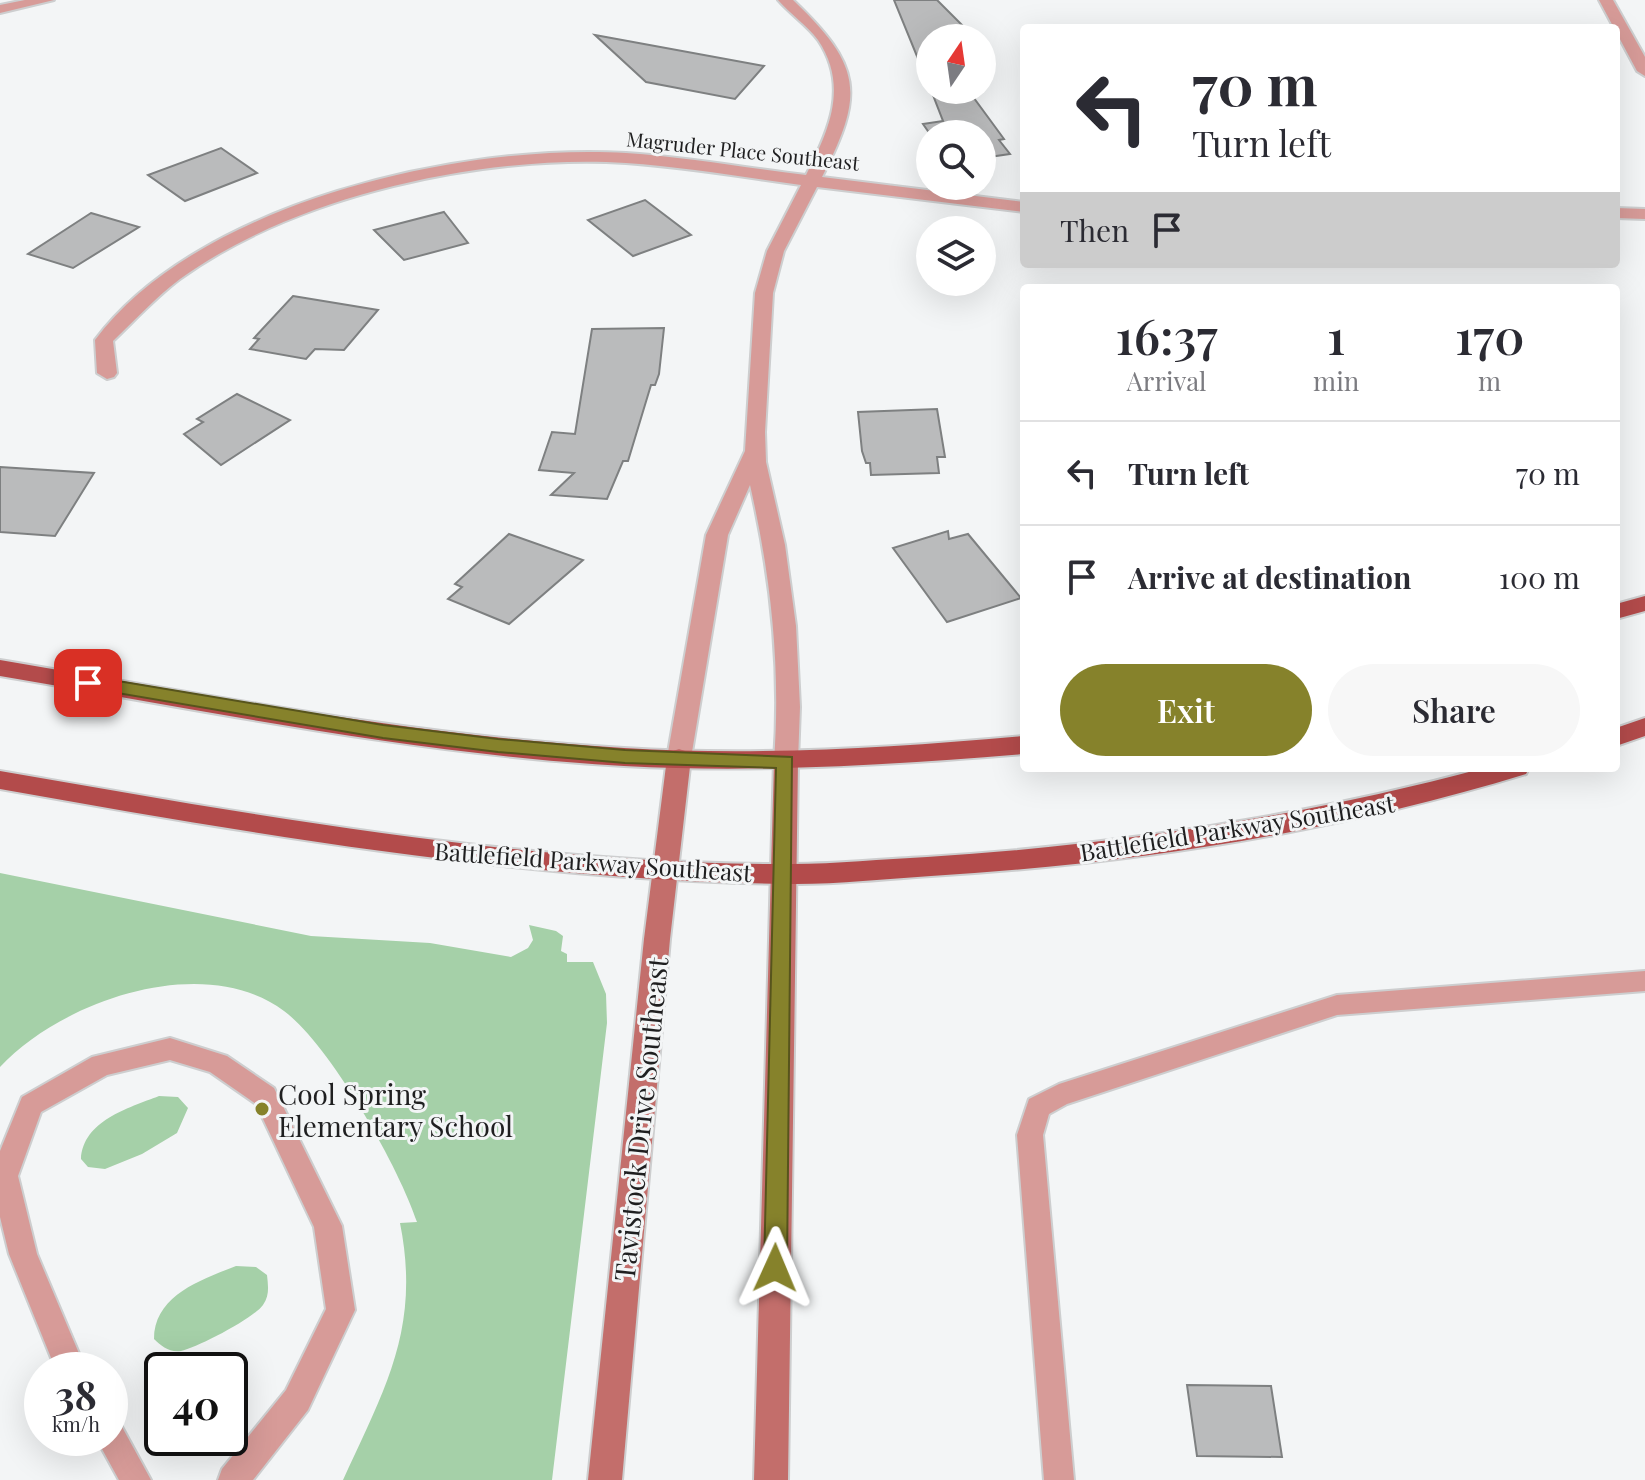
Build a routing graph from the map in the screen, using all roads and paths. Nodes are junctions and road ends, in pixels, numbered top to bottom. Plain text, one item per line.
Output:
1 (47, 0) edge
2 (785, 0) edge
3 (1606, 0) edge
4 (0, 9) edge
5 (1640, 50) edge
6 (1645, 71) edge
7 (811, 179) junction
8 (1020, 206) edge
9 (1620, 213) edge
10 (1645, 214) edge
11 (107, 373) dead end
12 (755, 451) junction
13 (1645, 603) edge
14 (1620, 611) edge
15 (0, 668) edge
16 (1645, 727) edge
17 (1620, 736) edge
18 (1020, 745) edge
19 (679, 758) junction
20 (786, 761) junction
21 (1503, 772) edge
22 (0, 780) edge
23 (665, 869) junction
24 (783, 874) junction
25 (1645, 981) edge
26 (64, 1352) edge
27 (122, 1456) edge
28 (136, 1480) edge
29 (233, 1480) edge
30 (605, 1480) edge
31 (771, 1480) edge
32 (1059, 1480) edge

1 - 4 street
2 - 7 street
3 - 5 street
5 - 6 street
7 - 8 street, Magruder Place Southeast
7 - 11 street, Magruder Place Southeast
7 - 12 street
9 - 10 street
12 - 19 street
12 - 20 street
13 - 14 main road
15 - 19 main road
16 - 17 main road
18 - 20 main road
19 - 20 main road
19 - 23 street, Tavistock Drive Southeast
20 - 24 street
21 - 24 main road, Battlefield Parkway Southeast
22 - 23 main road, Battlefield Parkway Southeast
23 - 24 main road, Battlefield Parkway Southeast
23 - 30 street, Tavistock Drive Southeast
24 - 31 street
25 - 32 lane
26 - 29 lane
27 - 28 lane

